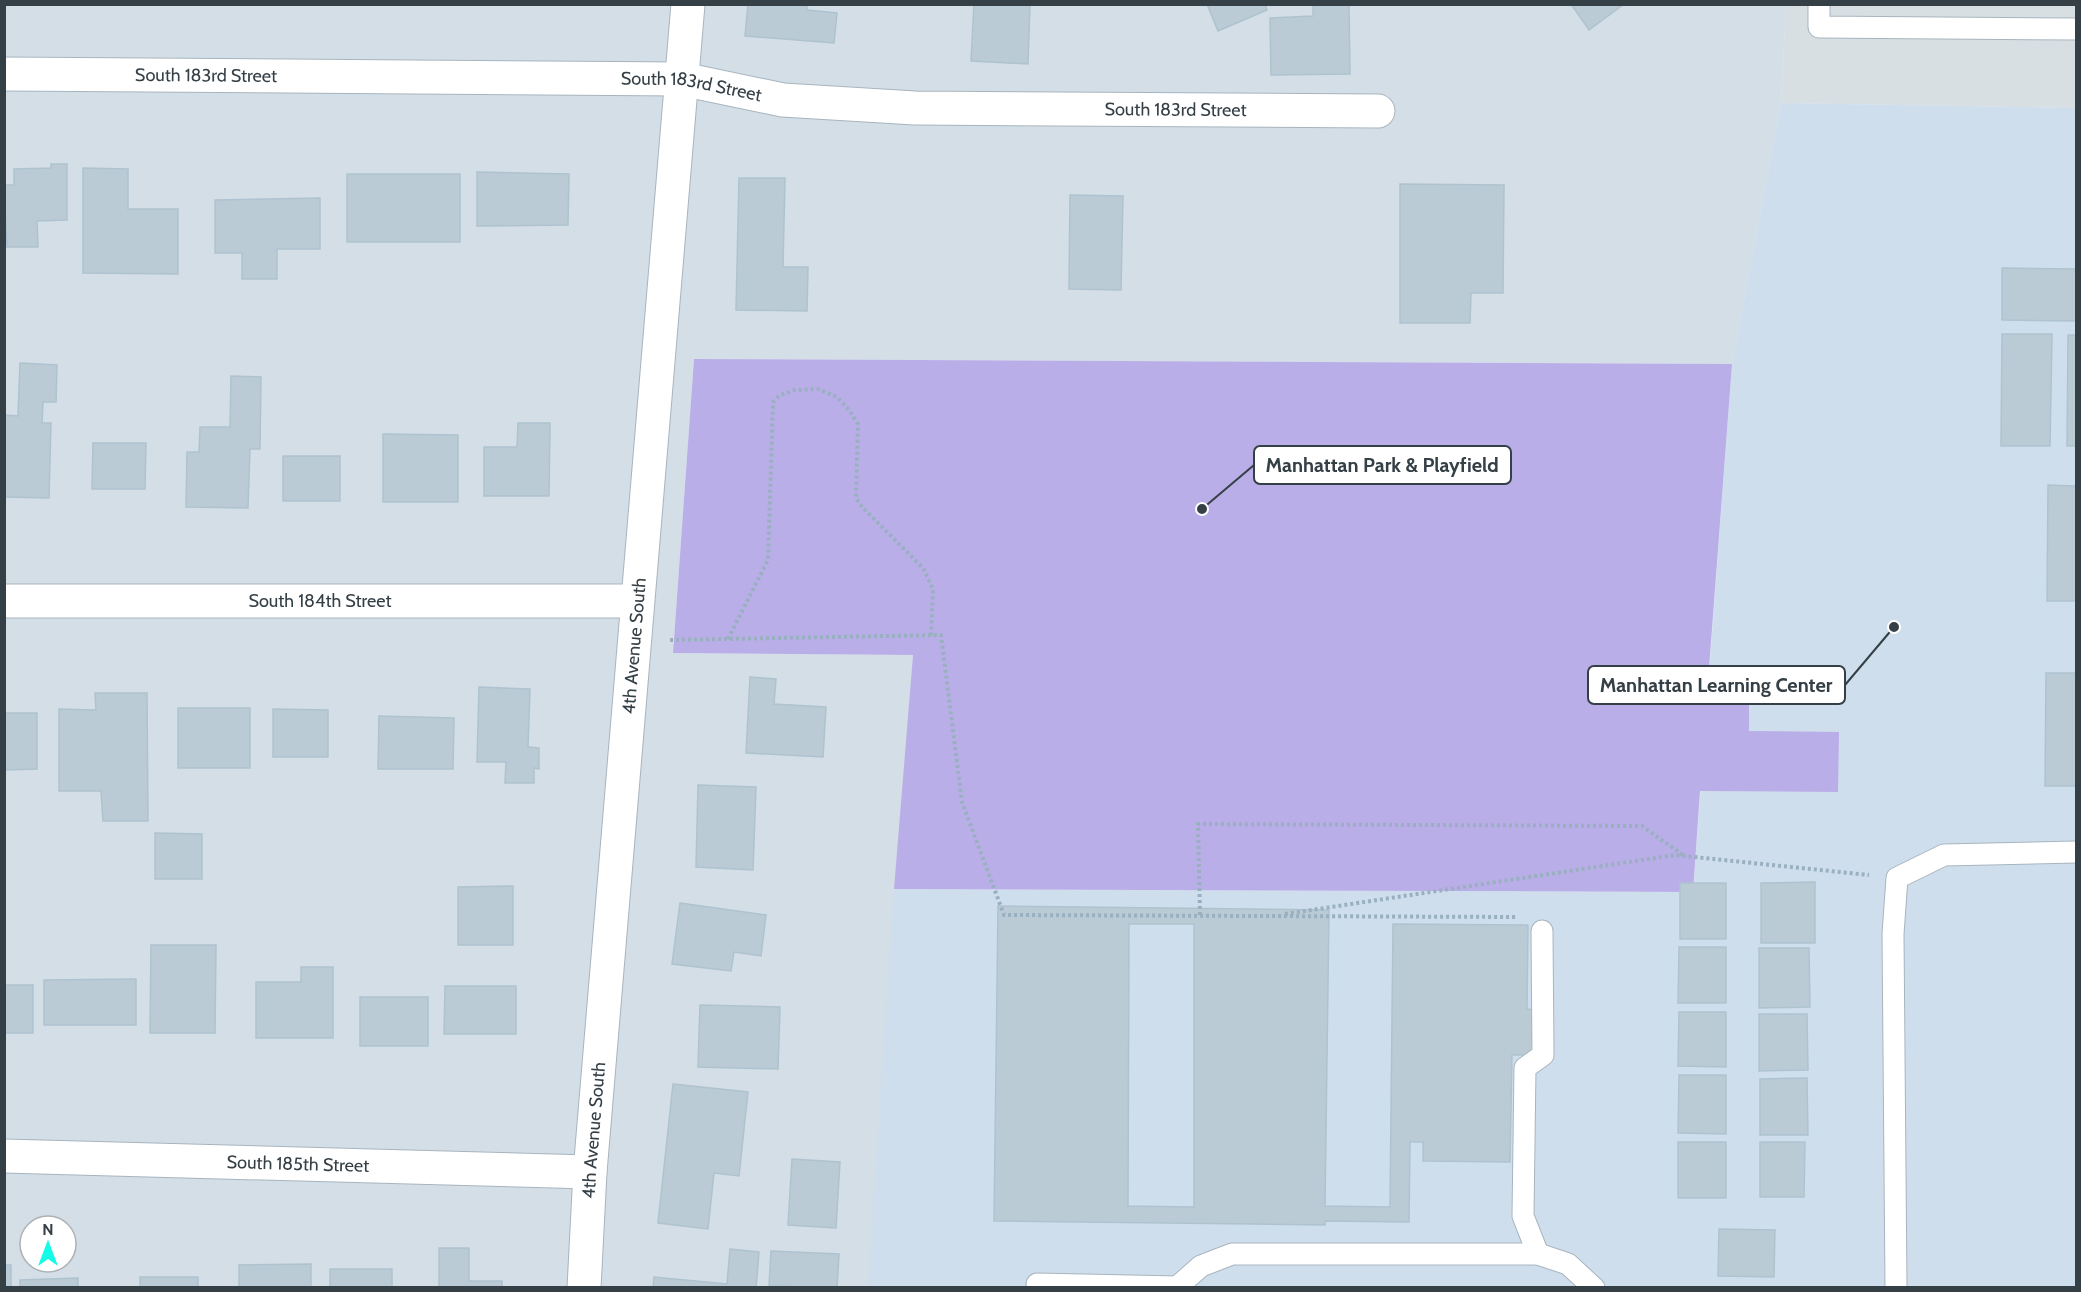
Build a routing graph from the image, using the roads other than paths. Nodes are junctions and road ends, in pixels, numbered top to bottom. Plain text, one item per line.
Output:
1 (688, 4) edge
2 (1820, 4) edge
3 (2076, 30) edge
4 (4, 74) edge
5 (682, 79) junction
6 (1378, 111) dead end
7 (4, 601) edge
8 (637, 602) junction
9 (2076, 852) edge
10 (1542, 932) road end
11 (4, 1156) edge
12 (590, 1172) junction
13 (1538, 1254) junction
14 (1037, 1284) dead end
15 (584, 1287) edge
16 (1176, 1287) edge
17 (1594, 1287) edge
18 (1896, 1287) edge

1 - 5 street, 4th Avenue South
2 - 3 lane
4 - 5 street, South 183rd Street
5 - 6 street, South 183rd Street
5 - 8 street, 4th Avenue South
7 - 8 street, South 184th Street
8 - 12 street, 4th Avenue South
9 - 18 lane
10 - 13 lane
11 - 12 street, South 185th Street
12 - 15 street, 4th Avenue South
13 - 16 lane
13 - 17 lane
14 - 16 lane

